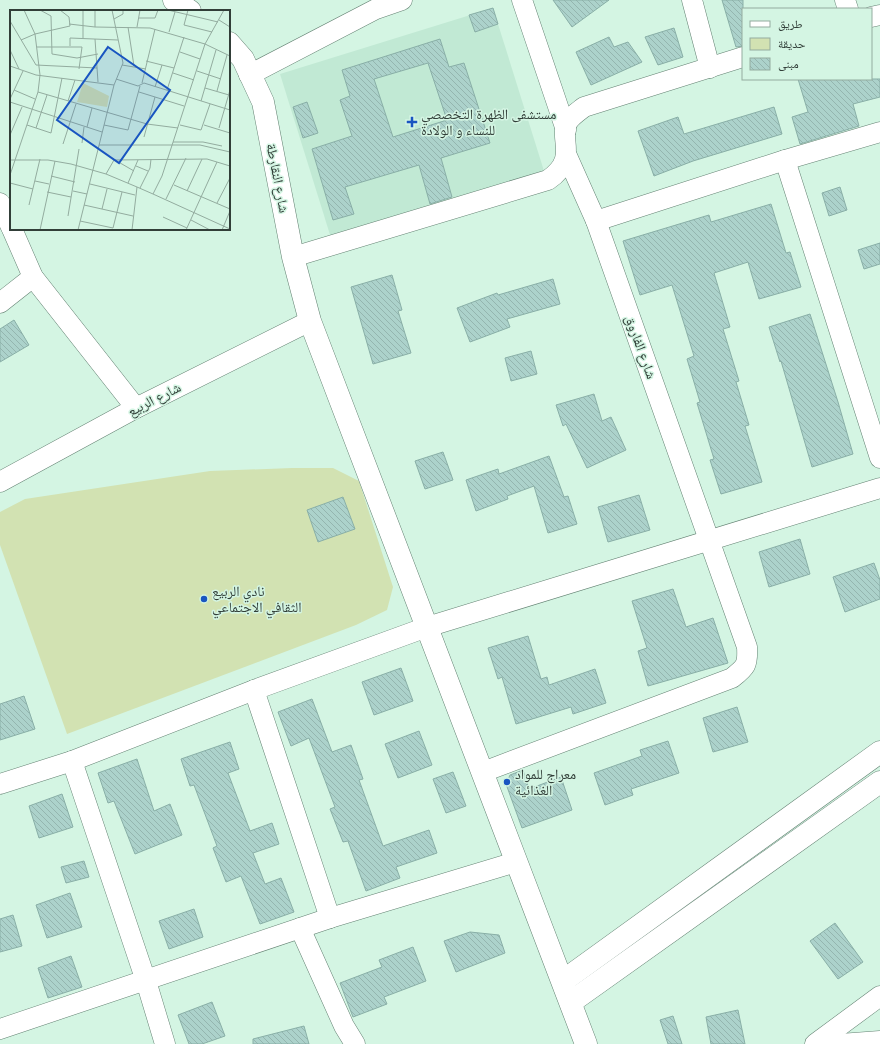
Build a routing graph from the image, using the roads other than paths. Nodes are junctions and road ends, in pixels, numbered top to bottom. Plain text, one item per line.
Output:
1 (174, 0) edge
2 (402, 0) edge
3 (522, 0) edge
4 (692, 0) edge
5 (371, 4) edge
6 (189, 10) edge
7 (230, 44) edge
8 (742, 58) edge
9 (710, 68) junction
10 (250, 75) junction
11 (566, 130) junction
12 (880, 132) edge
13 (567, 156) junction
14 (785, 160) junction
15 (0, 203) edge
16 (596, 221) junction
17 (10, 226) edge
18 (12, 230) edge
19 (293, 257) junction
20 (33, 277) junction
21 (0, 303) edge
22 (310, 321) junction
23 (136, 408) junction
24 (880, 458) edge
25 (0, 482) edge
26 (880, 488) edge
27 (710, 540) junction
28 (427, 627) junction
29 (254, 690) junction
30 (880, 752) edge
31 (72, 761) junction
32 (483, 772) junction
33 (880, 782) edge
34 (0, 784) edge
35 (516, 862) junction
36 (330, 918) junction
37 (300, 928) junction
38 (146, 981) junction
39 (563, 981) junction
40 (880, 996) edge
41 (571, 1002) junction
42 (0, 1029) edge
43 (880, 1041) edge
44 (165, 1044) edge
45 (355, 1044) edge
46 (586, 1044) edge
47 (815, 1044) edge
48 (840, 1044) edge

1 - 6 main road
2 - 5 street
3 - 11 street
4 - 9 street
5 - 10 street
7 - 10 main road, شارع النقارطة
8 - 9 street
9 - 11 street
10 - 19 main road, شارع النقارطة
11 - 13 street
12 - 14 street
13 - 16 street, شارع الفاروق
13 - 19 street
14 - 16 street
14 - 24 street
15 - 17 street
16 - 27 street, شارع الفاروق
18 - 20 street
19 - 22 main road, شارع النقارطة
20 - 21 street
20 - 23 street
22 - 23 street, شارع الربيع
22 - 28 main road, شارع النقارطة
23 - 25 street, شارع الربيع
26 - 27 street
27 - 28 street
27 - 32 street, شارع الفاروق
28 - 29 street
28 - 32 main road, شارع النقارطة
29 - 31 street
29 - 36 street
30 - 39 main road
31 - 34 street
31 - 38 street
32 - 35 main road, شارع النقارطة
33 - 41 main road
35 - 36 street
35 - 39 main road, شارع النقارطة
36 - 37 street
37 - 38 street
37 - 45 street
38 - 42 street
38 - 44 street
39 - 41 main road, شارع النقارطة
40 - 47 street
41 - 46 main road, شارع النقارطة
43 - 48 street

